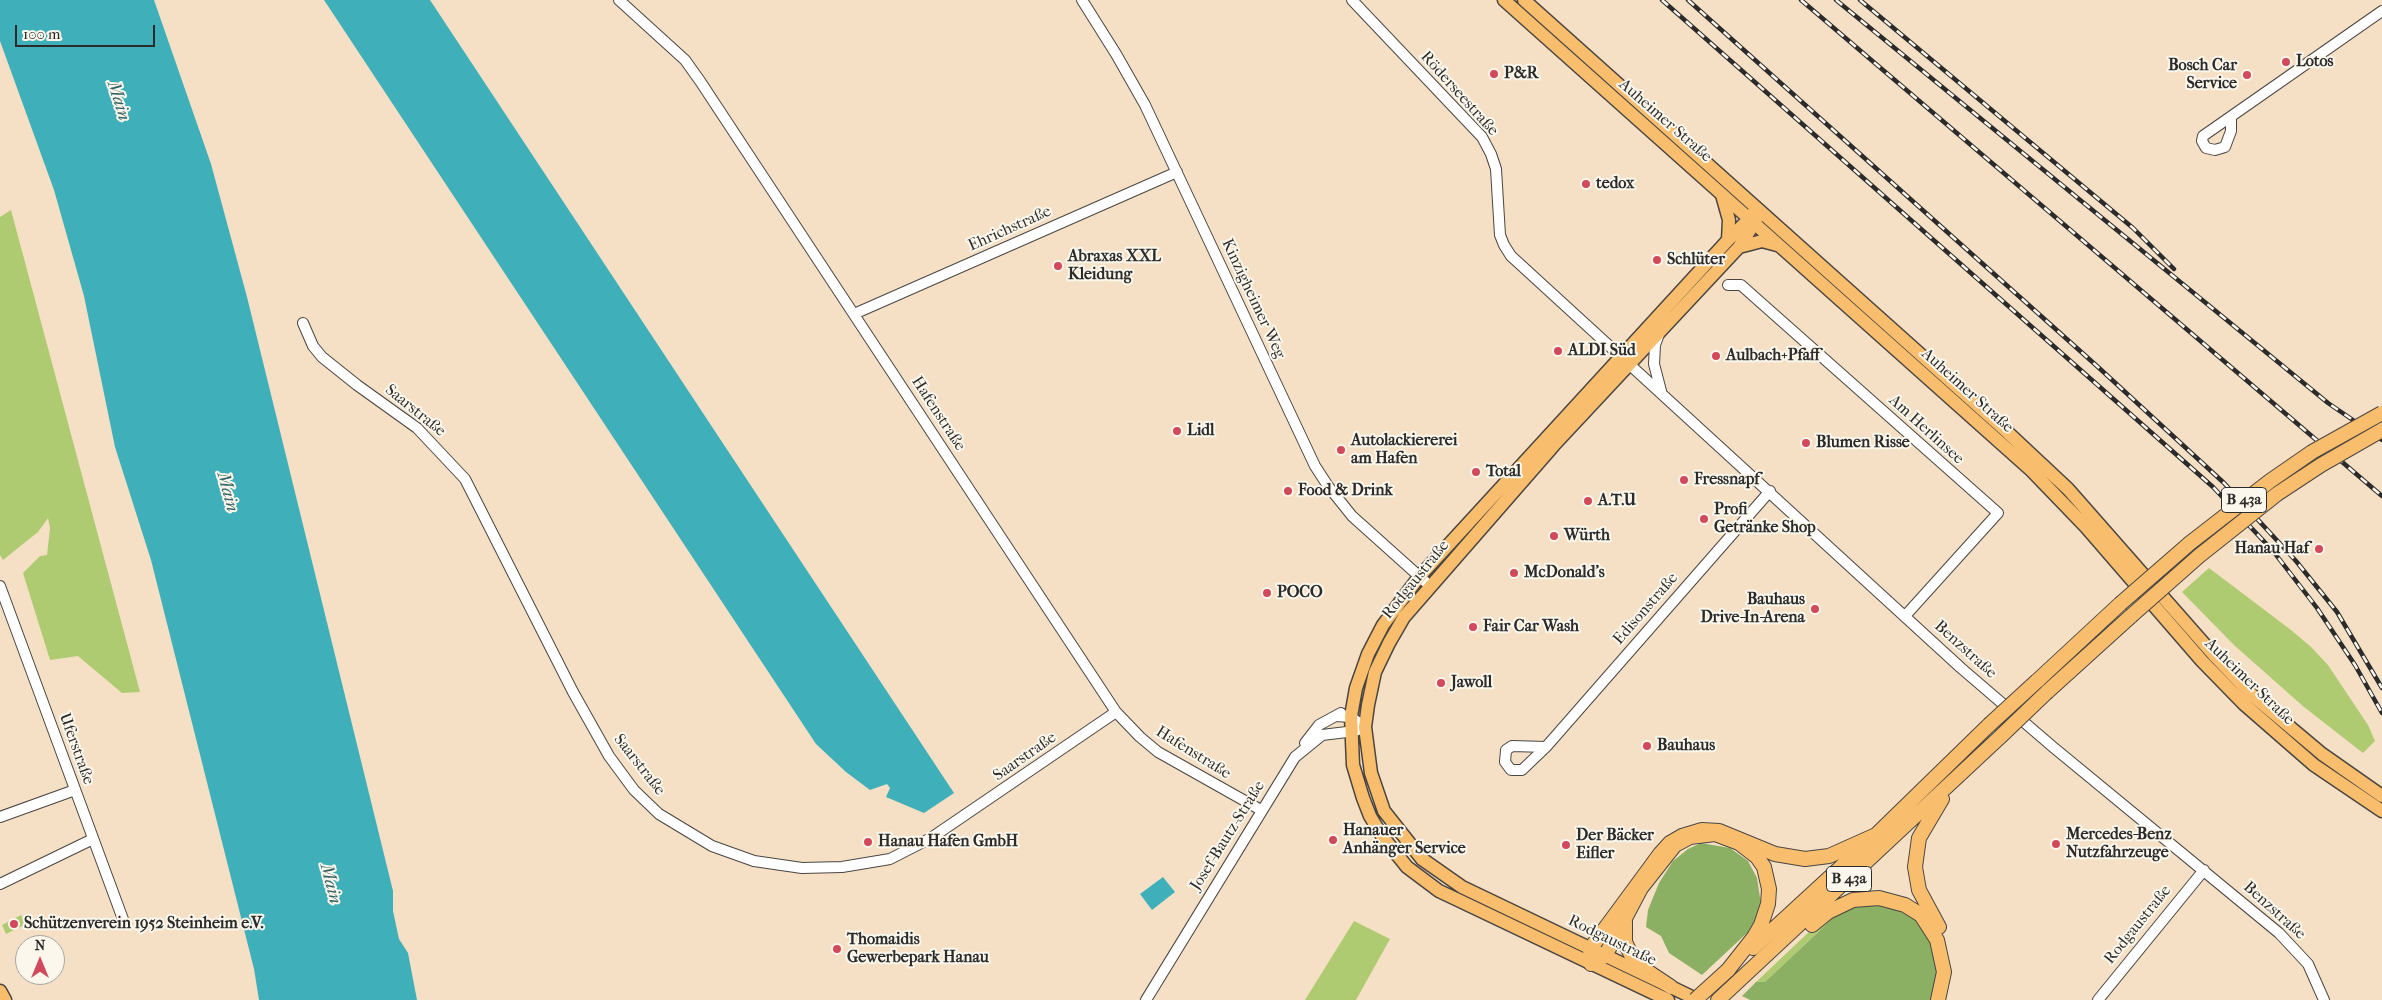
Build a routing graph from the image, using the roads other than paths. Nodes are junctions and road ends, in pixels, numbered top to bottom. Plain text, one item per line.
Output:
1 (619, 0) edge
2 (1082, 0) edge
3 (1352, 0) edge
4 (1504, 0) edge
5 (1524, 0) edge
6 (1514, 10) junction
7 (2382, 11) edge
8 (2231, 118) dead end
9 (1178, 172) junction
10 (1721, 193) junction
11 (1748, 202) junction
12 (1752, 220) junction
13 (1769, 221) junction
14 (1733, 243) junction
15 (1780, 246) junction
16 (1728, 285) dead end
17 (854, 314) junction
18 (304, 323) dead end
19 (1661, 331) junction
20 (1625, 359) junction
21 (1661, 392) junction
22 (2382, 413) edge
23 (2382, 430) edge
24 (1770, 491) junction
25 (1419, 577) junction
26 (0, 586) edge
27 (1430, 586) junction
28 (1905, 616) junction
29 (1353, 699) junction
30 (1116, 712) junction
31 (1336, 716) junction
32 (1351, 717) junction
33 (1365, 727) junction
34 (1351, 731) junction
35 (1546, 746) dead end
36 (1298, 754) junction
37 (1954, 780) junction
38 (75, 790) junction
39 (2382, 796) edge
40 (1261, 810) junction
41 (2382, 811) edge
42 (0, 818) edge
43 (1876, 835) junction
44 (93, 839) junction
45 (2204, 870) junction
46 (0, 884) edge
47 (1626, 917) junction
48 (124, 922) dead end
49 (1590, 948) junction
50 (1605, 956) junction
51 (1591, 964) junction
52 (1728, 970) junction
53 (1743, 977) junction
54 (0, 991) edge
55 (1669, 994) edge
56 (5, 1000) edge
57 (1146, 1000) edge
58 (1697, 1000) edge
59 (1718, 1000) edge
60 (1938, 1000) edge
61 (1944, 1000) edge
62 (2098, 1000) edge
63 (2324, 1000) edge

1 - 17 street, Hafenstraße
2 - 9 street, Kinzigheimer Weg
3 - 20 street, Röderseestraße
4 - 6 main road, Auheimer Straße
5 - 6 street, Auheimer Straße
5 - 11 main road, Auheimer Straße
6 - 10 main road, Auheimer Straße
7 - 8 street
9 - 17 street, Ehrichstraße
9 - 25 street, Kinzigheimer Weg
10 - 12 main road, Auheimer Straße
10 - 14 main road
11 - 12 main road
11 - 13 main road, Auheimer Straße
12 - 13 main road
12 - 14 main road, Rodgaustraße
12 - 15 main road, Auheimer Straße
13 - 39 main road, Auheimer Straße
14 - 15 main road
14 - 19 main road, Rodgaustraße
14 - 20 main road, Rodgaustraße
15 - 41 main road, Auheimer Straße
16 - 28 street, Am Herlinsee
17 - 30 street, Hafenstraße
18 - 30 street, Saarstraße
19 - 20 main road, Rodgaustraße
19 - 21 street
20 - 21 street, Benzstraße
20 - 25 main road, Rodgaustraße
20 - 27 main road, Rodgaustraße
21 - 24 street, Benzstraße
22 - 43 highway, B 43a, bridge
23 - 37 highway, B 43a, bridge
24 - 28 street, Benzstraße
24 - 35 street, Edisonstraße
25 - 27 street, Kinzigheimer Weg
25 - 29 main road, Rodgaustraße
26 - 38 street, Uferstraße
27 - 33 main road, Rodgaustraße
28 - 45 street, Benzstraße
29 - 31 street
29 - 32 main road, Rodgaustraße
30 - 40 street, Hafenstraße
31 - 32 street
31 - 36 street
32 - 33 street
32 - 34 main road, Rodgaustraße
33 - 34 street, Josef-Bautz-Straße
33 - 49 main road, Rodgaustraße
34 - 36 street, Josef-Bautz-Straße
34 - 51 main road, Rodgaustraße
36 - 40 street, Josef-Bautz-Straße
37 - 53 highway, B 43a
37 - 61 highway
38 - 42 street
38 - 44 street, Uferstraße
40 - 57 street, Josef-Bautz-Straße
43 - 49 highway
43 - 52 highway, B 43a
44 - 46 street
44 - 48 street, Uferstraße
45 - 62 street, Rodgaustraße
45 - 63 street, Benzstraße
47 - 50 highway
47 - 52 highway
47 - 55 highway
49 - 50 main road, Rodgaustraße
49 - 51 highway
50 - 51 highway
50 - 55 main road, Rodgaustraße
51 - 55 main road, Rodgaustraße
52 - 58 highway, B 43a, bridge
53 - 59 highway, B 43a
53 - 60 highway
54 - 56 main road
55 - 58 main road, Rodgaustraße

